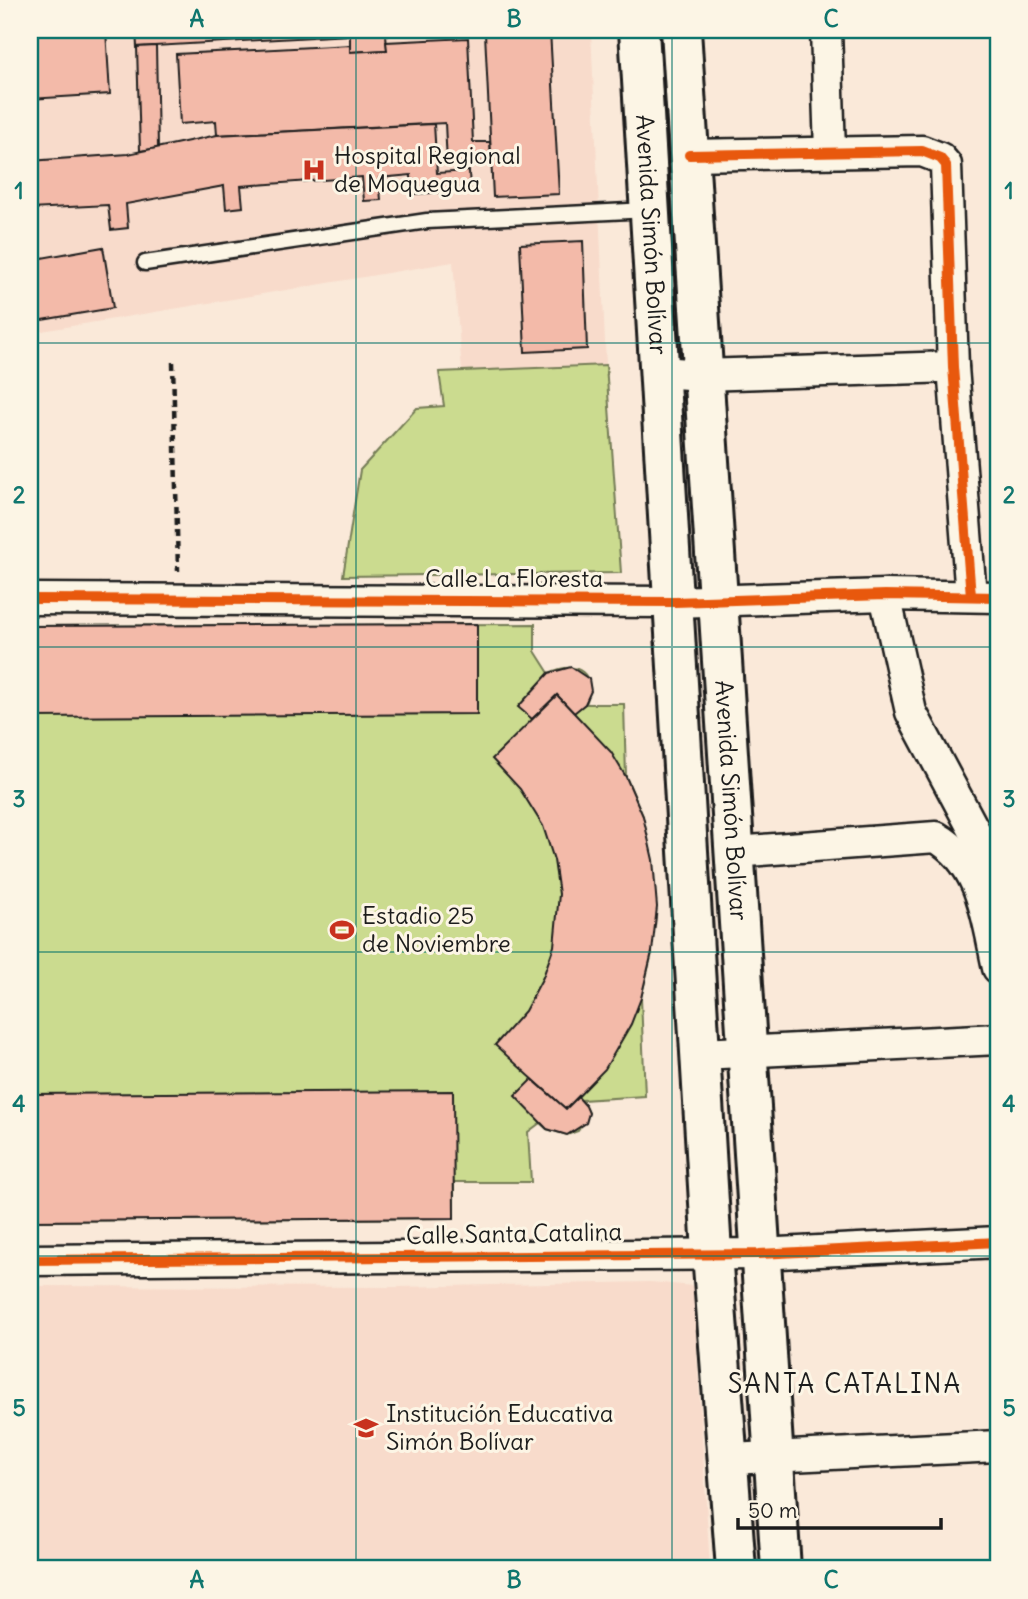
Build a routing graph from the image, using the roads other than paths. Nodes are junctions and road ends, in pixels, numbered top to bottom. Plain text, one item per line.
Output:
1 (639, 30) edge
2 (681, 30) edge
3 (826, 30) edge
4 (684, 79) junction
5 (642, 81) junction
6 (830, 152) junction
7 (690, 169) junction
8 (650, 197) junction
9 (145, 263) dead end
10 (953, 367) junction
11 (661, 372) junction
12 (702, 375) junction
13 (886, 595) junction
14 (985, 596) edge
15 (30, 599) edge
16 (720, 600) junction
17 (675, 601) junction
18 (734, 852) junction
19 (998, 875) edge
20 (738, 894) junction
21 (692, 897) junction
22 (998, 968) edge
23 (998, 1039) edge
24 (747, 1053) junction
25 (701, 1054) junction
26 (998, 1242) edge
27 (712, 1253) junction
28 (759, 1254) junction
29 (30, 1259) edge
30 (998, 1446) edge
31 (774, 1457) junction
32 (729, 1459) junction
33 (736, 1569) edge
34 (781, 1569) edge

1 - 5 main road, Avenida Simón Bolívar
2 - 4 main road, Avenida Simón Bolívar
3 - 6 street
4 - 5 main road
4 - 7 main road, Avenida Simón Bolívar
5 - 8 main road, Avenida Simón Bolívar
6 - 7 street
6 - 10 street
7 - 8 main road
7 - 12 main road, Avenida Simón Bolívar
8 - 9 lane
8 - 11 main road, Avenida Simón Bolívar
10 - 12 street
10 - 14 street
11 - 12 street
11 - 17 main road, Avenida Simón Bolívar
12 - 16 main road, Avenida Simón Bolívar
13 - 14 street, Calle La Floresta
13 - 16 street, Calle La Floresta
13 - 19 street
15 - 17 street, Calle La Floresta
16 - 17 street, Calle La Floresta
16 - 18 main road, Avenida Simón Bolívar
17 - 21 main road, Avenida Simón Bolívar
18 - 20 main road, Avenida Simón Bolívar
18 - 22 street
20 - 21 main road
20 - 24 main road, Avenida Simón Bolívar
21 - 25 main road, Avenida Simón Bolívar
23 - 24 street
24 - 25 street
24 - 28 main road, Avenida Simón Bolívar
25 - 27 main road, Avenida Simón Bolívar
26 - 28 street, Calle Santa Catalina
27 - 28 street, Calle Santa Catalina
27 - 29 street, Calle Santa Catalina
27 - 32 main road, Avenida Simón Bolívar
28 - 31 main road, Avenida Simón Bolívar
30 - 31 street
31 - 32 street
31 - 34 main road, Avenida Simón Bolívar
32 - 33 main road, Avenida Simón Bolívar

